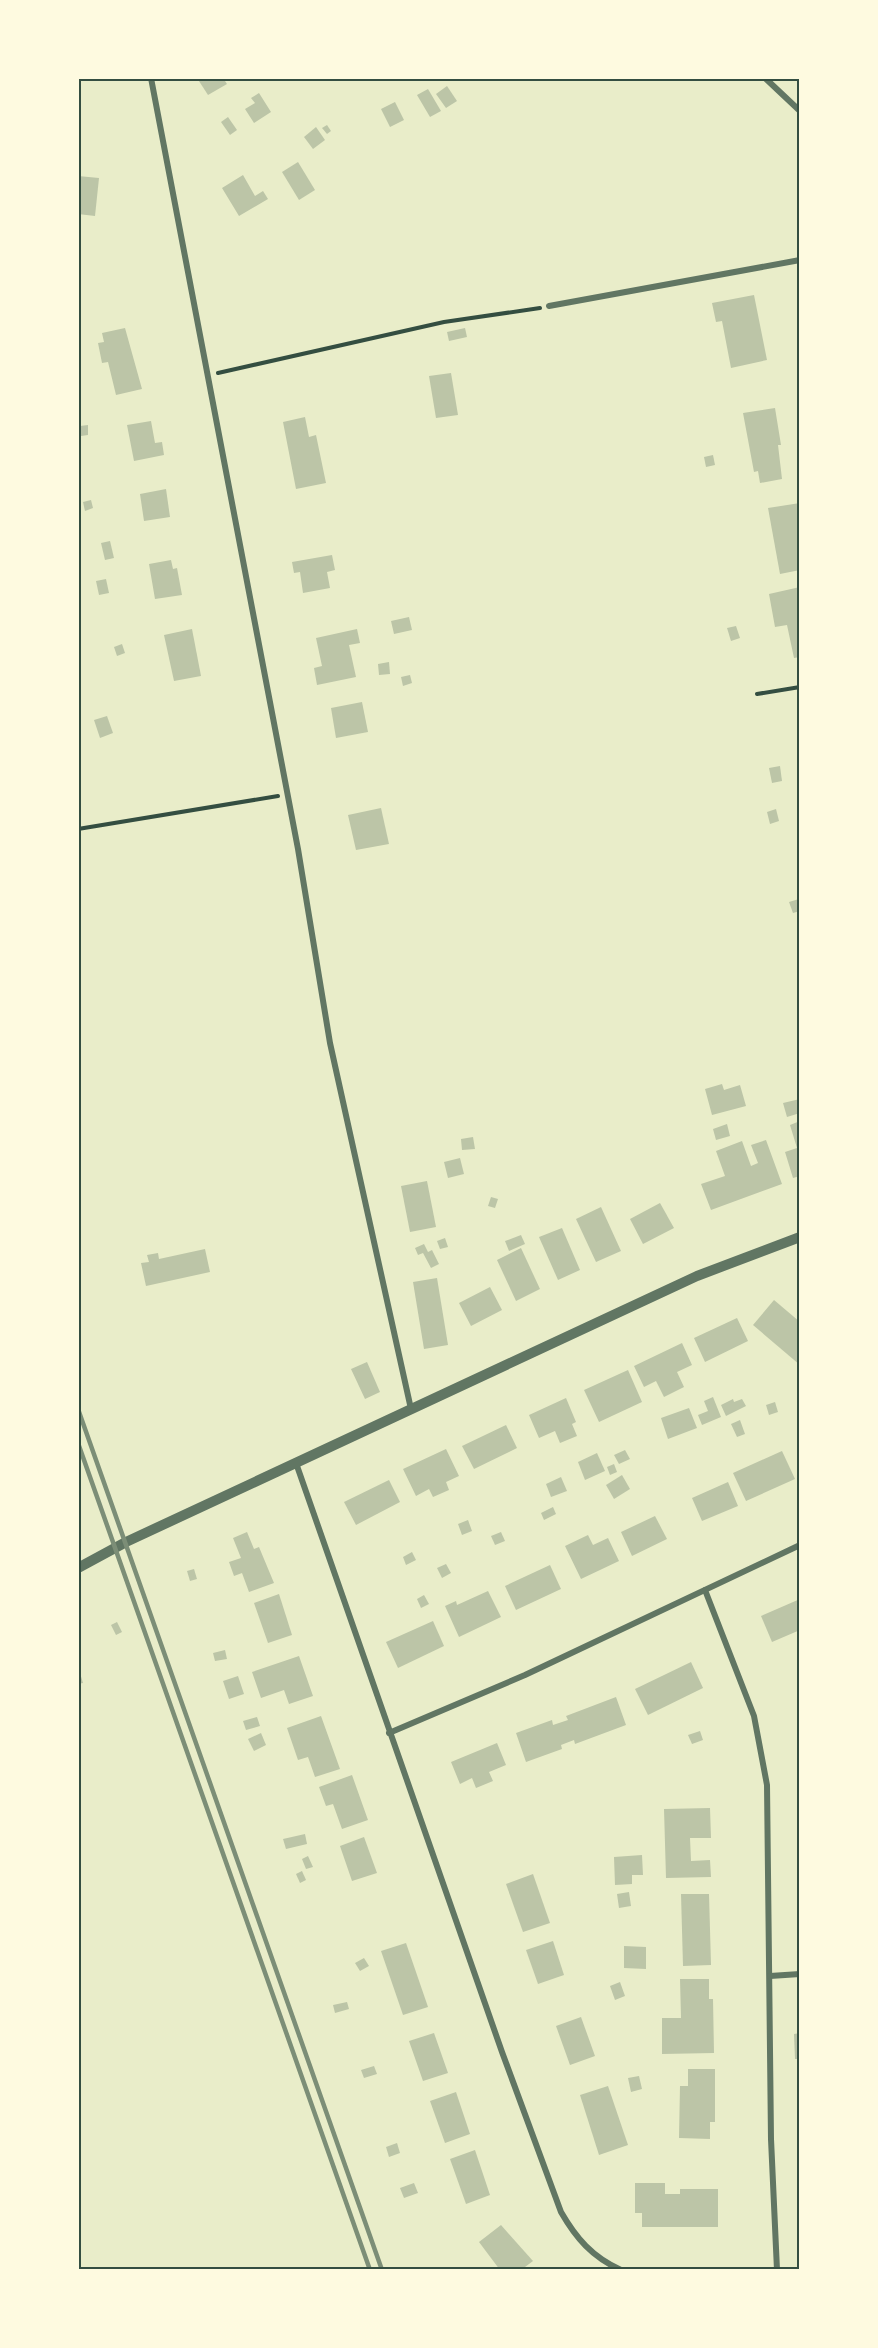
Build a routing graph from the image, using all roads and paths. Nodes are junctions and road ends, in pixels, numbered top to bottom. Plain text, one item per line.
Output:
1 (152, 78) edge
2 (765, 78) edge
3 (800, 111) edge
4 (800, 260) edge
5 (549, 306) joint
6 (209, 376) junction
7 (800, 687) edge
8 (757, 693) dead end
9 (288, 794) junction
10 (78, 829) edge
11 (800, 1237) edge
12 (411, 1408) junction
13 (296, 1463) junction
14 (800, 1545) edge
15 (78, 1568) edge
16 (705, 1590) junction
17 (389, 1733) junction
18 (800, 1974) edge
19 (770, 1976) junction
20 (621, 2270) edge
21 (777, 2270) edge

1 - 6 street
2 - 3 street
4 - 5 street
5 - 6 path
6 - 9 street
7 - 8 path
9 - 10 path
9 - 12 street
11 - 12 street
12 - 13 street
13 - 15 street
13 - 17 street
14 - 16 street
16 - 17 street
16 - 19 street
17 - 20 street
18 - 19 street
19 - 21 street

